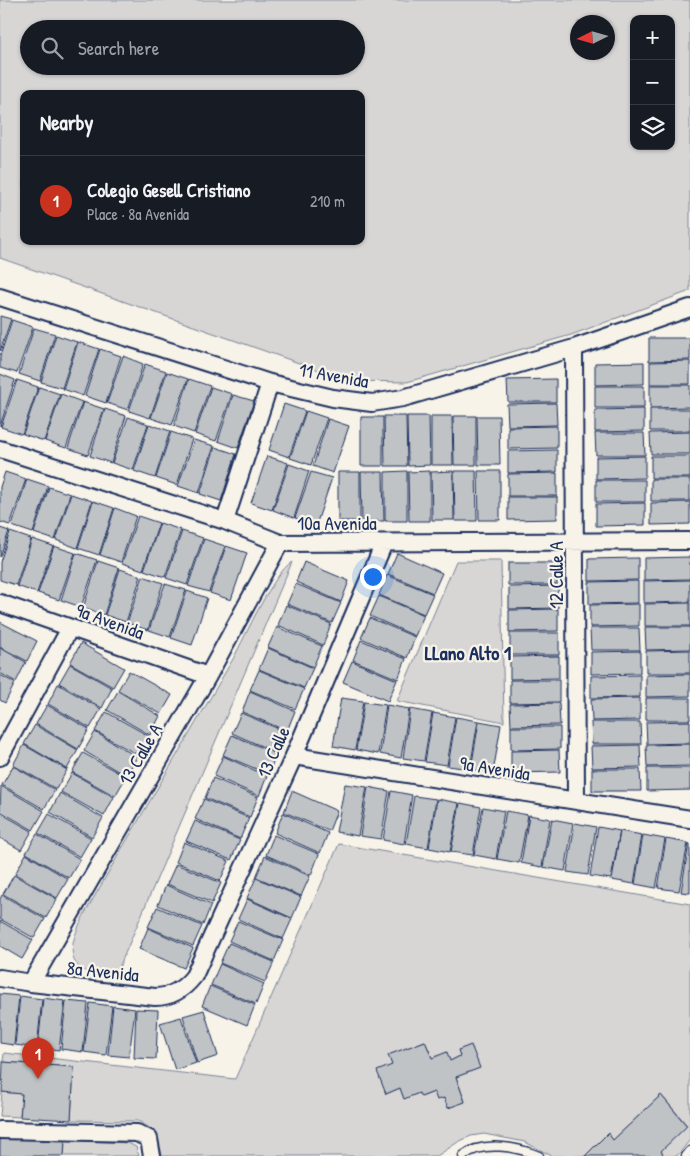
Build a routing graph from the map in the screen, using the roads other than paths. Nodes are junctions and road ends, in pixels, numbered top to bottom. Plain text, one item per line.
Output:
1 (0, 297) edge
2 (690, 308) edge
3 (574, 348) junction
4 (270, 383) junction
5 (0, 449) edge
6 (225, 521) junction
7 (576, 541) junction
8 (690, 541) edge
9 (280, 543) junction
10 (384, 543) junction
11 (0, 602) edge
12 (70, 628) junction
13 (208, 676) junction
14 (294, 756) junction
15 (0, 757) edge
16 (576, 801) junction
17 (690, 819) edge
18 (194, 976) joint
19 (0, 978) edge
20 (31, 983) junction
21 (0, 1130) edge
22 (690, 1150) edge
23 (152, 1156) edge
24 (462, 1156) edge
25 (539, 1156) edge
26 (686, 1156) edge

1 - 4 street, 11 Avenida
2 - 3 street, 11 Avenida
3 - 4 street, 11 Avenida
3 - 7 street, 12 Calle A
4 - 6 street
5 - 6 street, 10a Avenida
6 - 9 street, 10a Avenida
7 - 8 street, 10a Avenida
7 - 10 street, 10a Avenida
7 - 16 street, 12 Calle A
9 - 10 street, 10a Avenida
9 - 13 street, 13 Calle A
10 - 14 street, 13 Calle
11 - 12 street, 9a Avenida
12 - 13 street, 9a Avenida
12 - 15 street
13 - 20 street, 13 Calle A
14 - 16 street, 9a Avenida
14 - 18 street, 13 Calle
16 - 17 street, 9a Avenida
18 - 20 street, 8a Avenida
19 - 20 street, 8a Avenida
21 - 23 street
22 - 26 lane
24 - 25 lane

